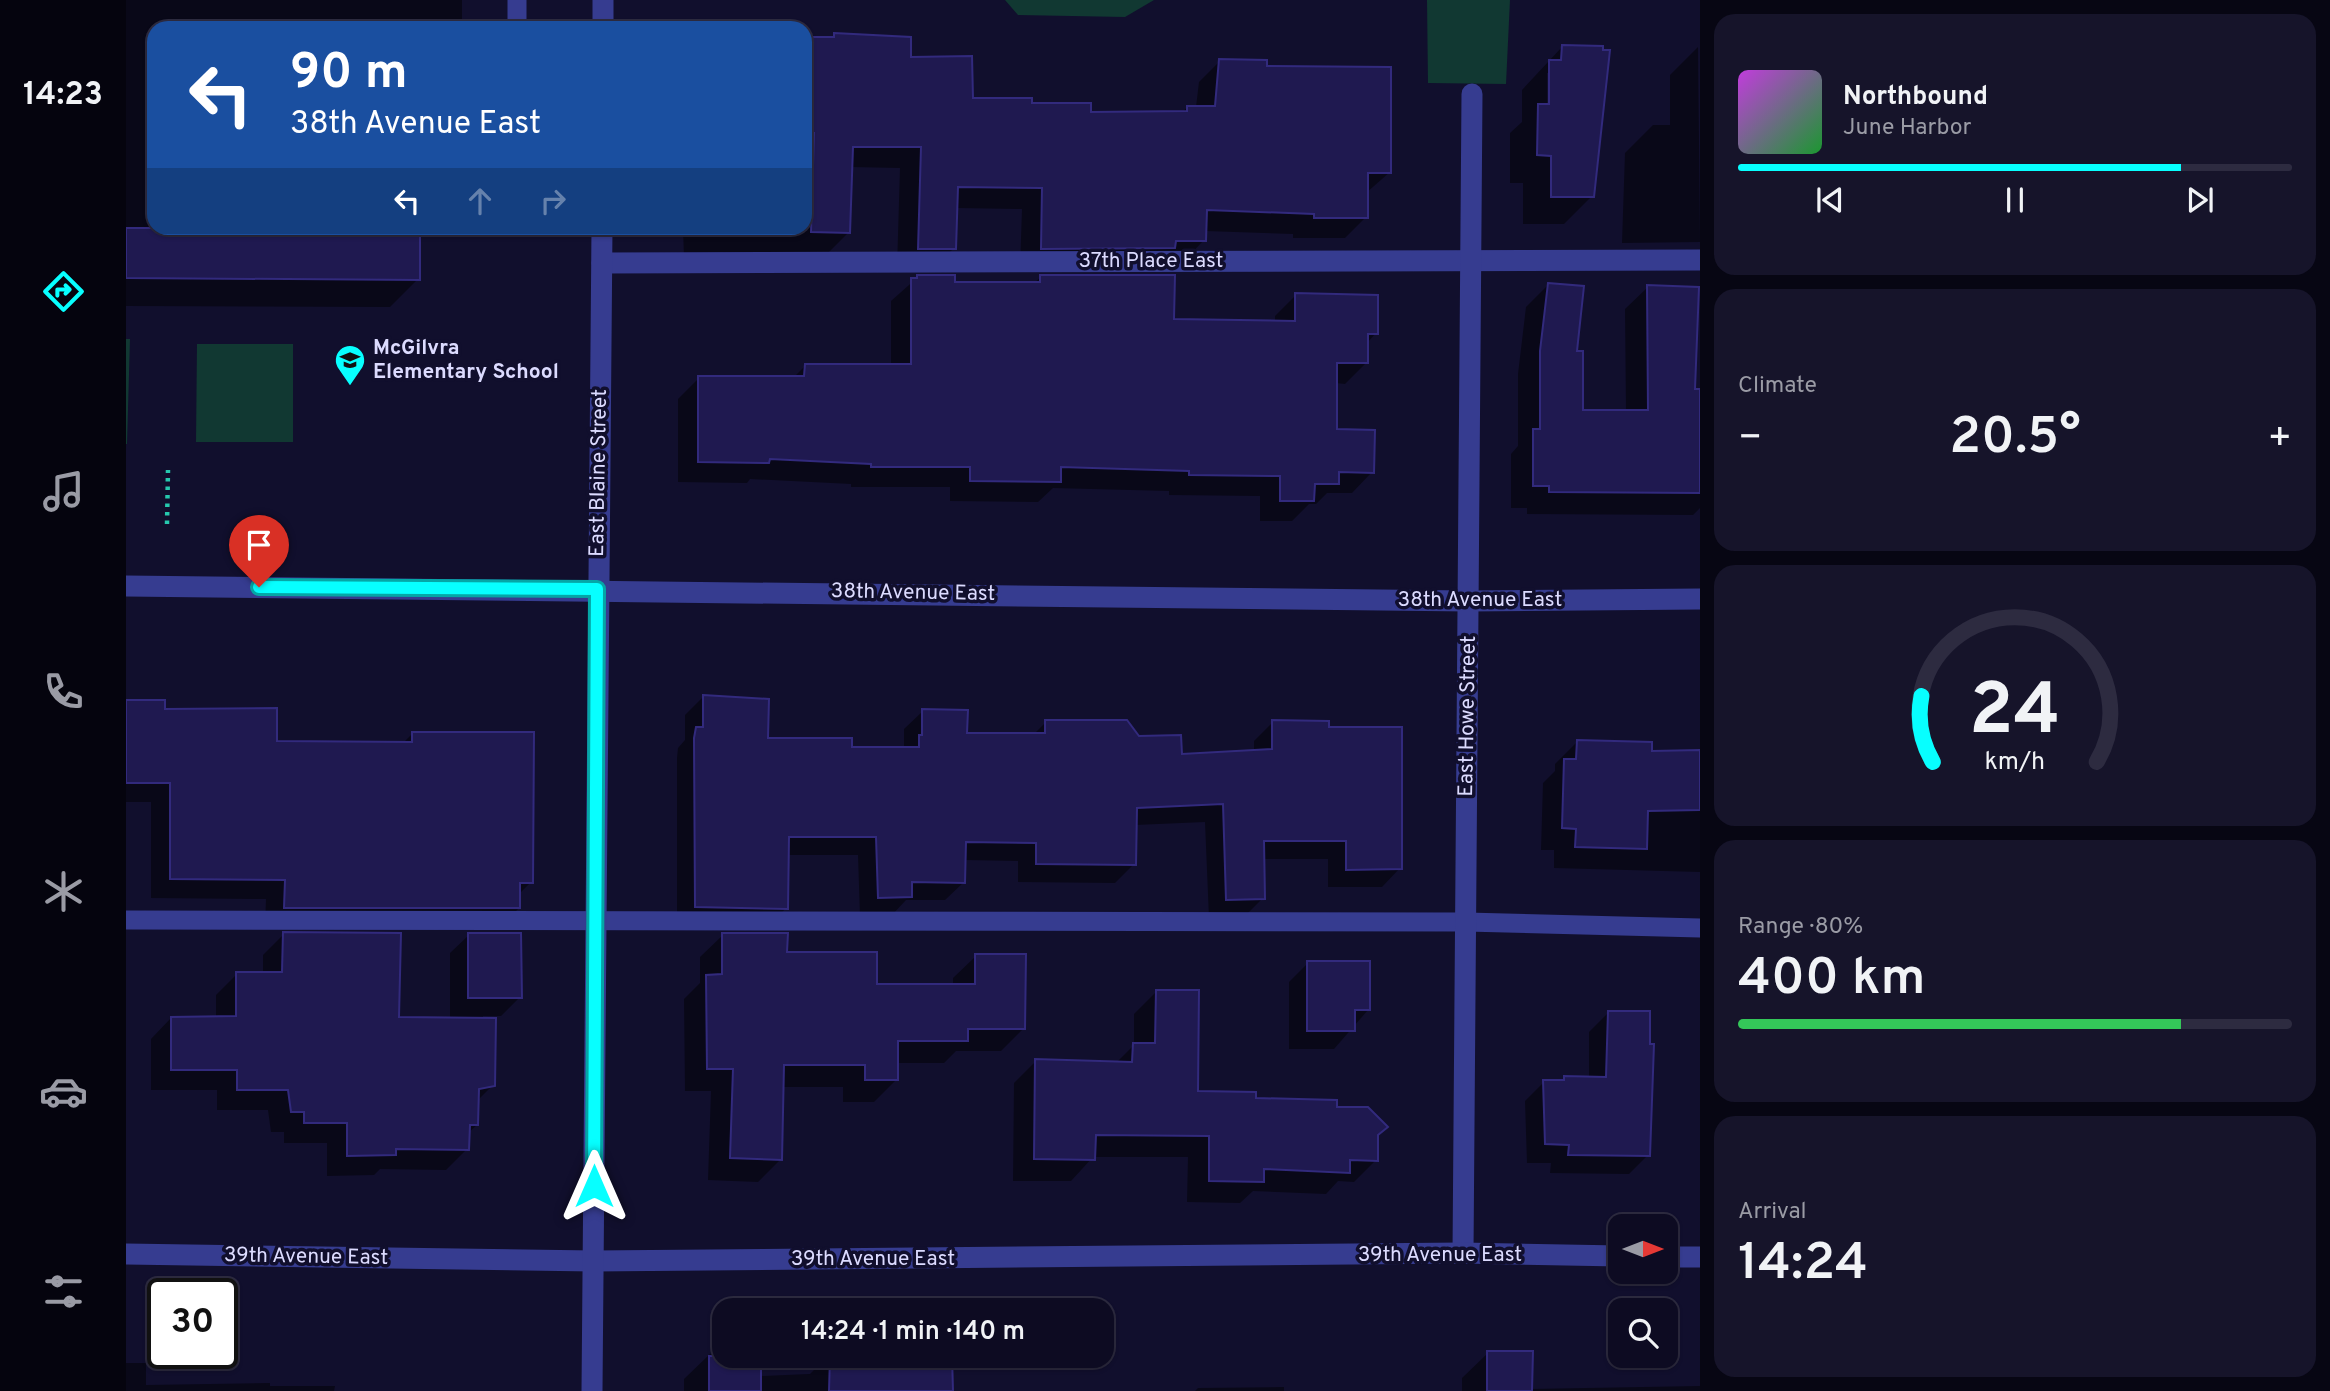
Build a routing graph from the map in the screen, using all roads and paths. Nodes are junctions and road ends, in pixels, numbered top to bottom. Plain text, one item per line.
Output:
1 (517, 0) edge
2 (603, 0) edge
3 (517, 21) edge
4 (603, 21) edge
5 (1472, 94) dead end
6 (602, 235) edge
7 (1471, 260) junction
8 (1700, 260) edge
9 (601, 264) junction
10 (168, 470) dead end
11 (167, 524) dead end
12 (126, 586) edge
13 (597, 589) junction
14 (1700, 600) edge
15 (1469, 601) junction
16 (126, 920) edge
17 (595, 922) junction
18 (1466, 922) junction
19 (1700, 928) edge
20 (1464, 1253) junction
21 (126, 1254) edge
22 (1608, 1256) edge
23 (1678, 1257) edge
24 (1700, 1257) edge
25 (594, 1261) junction
26 (592, 1391) edge

1 - 3 lane
2 - 4 street
5 - 7 street, East Howe Street
6 - 9 street, East Blaine Street
7 - 8 street, 37th Place East
7 - 9 street, 37th Place East
7 - 15 street, East Howe Street
9 - 13 street, East Blaine Street
10 - 11 path
12 - 13 street, 38th Avenue East
13 - 15 street, 38th Avenue East
13 - 17 street, East Blaine Street
14 - 15 street, 38th Avenue East
15 - 18 street, East Howe Street
16 - 17 lane
17 - 18 lane
17 - 25 street, East Blaine Street
18 - 19 lane
18 - 20 street, East Howe Street
20 - 22 street, 39th Avenue East
20 - 25 street, 39th Avenue East
21 - 25 street, 39th Avenue East
23 - 24 street
25 - 26 street, East Blaine Street

